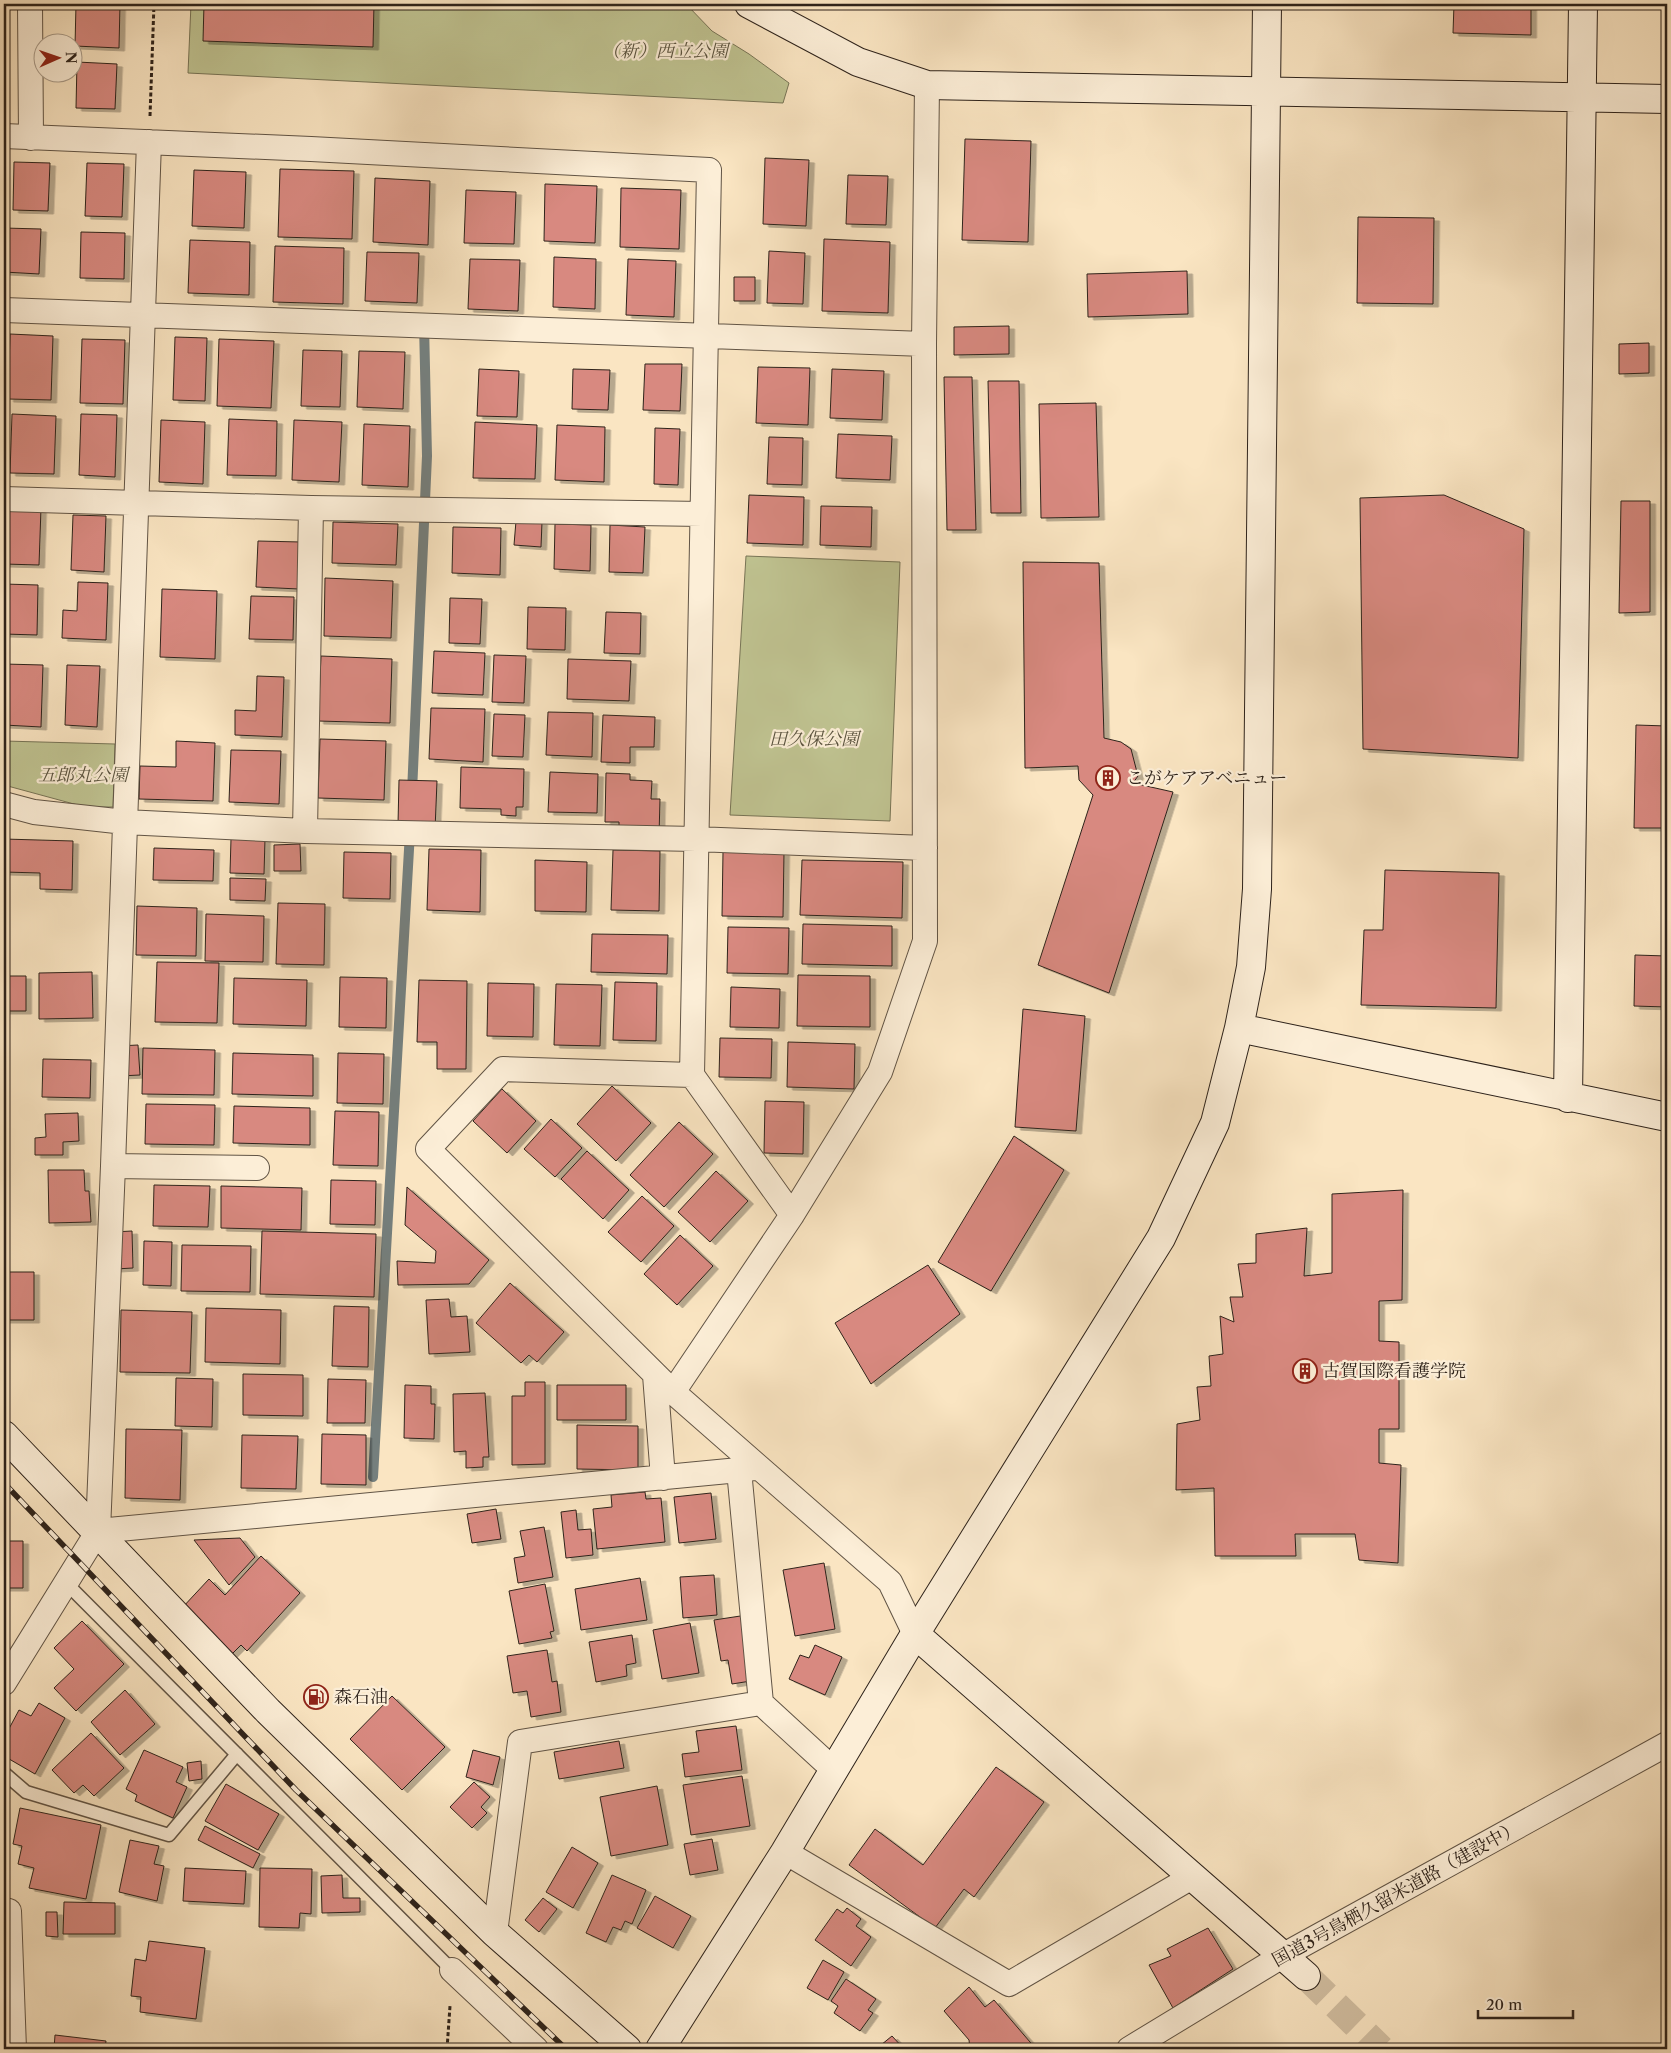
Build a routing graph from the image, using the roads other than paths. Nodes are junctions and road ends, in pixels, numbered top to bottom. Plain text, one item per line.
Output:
1 (30, 4) edge
2 (749, 4) edge
3 (1268, 4) edge
4 (1583, 4) edge
5 (927, 85) junction
6 (1266, 92) junction
7 (1582, 98) junction
8 (1667, 99) edge
9 (4, 136) edge
10 (31, 138) junction
11 (149, 142) junction
12 (4, 310) edge
13 (143, 314) junction
14 (705, 336) junction
15 (924, 344) junction
16 (4, 499) edge
17 (136, 503) junction
18 (312, 508) junction
19 (702, 514) junction
20 (4, 804) edge
21 (34, 812) junction
22 (4, 816) edge
23 (125, 822) junction
24 (305, 831) junction
25 (696, 839) junction
26 (925, 848) junction
27 (1239, 1028) junction
28 (692, 1075) junction
29 (1568, 1098) junction
30 (1667, 1117) edge
31 (113, 1166) junction
32 (257, 1168) dead end
33 (792, 1215) junction
34 (655, 1375) junction
35 (673, 1392) junction
36 (4, 1435) edge
37 (750, 1469) junction
38 (663, 1478) junction
39 (98, 1531) junction
40 (66, 1582) junction
41 (915, 1634) junction
42 (4, 1683) edge
43 (761, 1703) junction
44 (1667, 1744) edge
45 (237, 1754) junction
46 (834, 1771) junction
47 (4, 1773) edge
48 (785, 1852) junction
49 (1192, 1877) junction
50 (4, 1910) edge
51 (495, 1934) junction
52 (1284, 1955) junction
53 (452, 1970) joint
54 (1306, 1976) tunnel mouth
55 (14, 2049) edge
56 (536, 2049) edge
57 (627, 2049) edge
58 (660, 2049) edge
59 (1129, 2049) edge

1 - 10 street
2 - 5 street
3 - 6 street
4 - 7 street
5 - 6 street
5 - 15 street
6 - 7 street
6 - 27 street
7 - 8 street
7 - 29 street
9 - 10 street
10 - 11 street
11 - 13 street
11 - 14 street
12 - 13 street
13 - 14 street
13 - 17 street
14 - 15 street
14 - 19 street
15 - 26 street
16 - 17 street
17 - 18 street
17 - 23 street
18 - 19 street
18 - 24 street
19 - 25 street
20 - 21 street
21 - 22 street
21 - 23 street
23 - 24 street
23 - 31 street
24 - 25 street
25 - 26 street
25 - 28 street
26 - 33 street
27 - 29 street
27 - 41 street
28 - 33 street
28 - 34 street
29 - 30 street
31 - 32 street
31 - 39 street
33 - 35 street
34 - 35 street
34 - 38 street
35 - 37 street
36 - 39 street
37 - 38 street
37 - 41 street
37 - 43 street
38 - 39 street
39 - 40 street
39 - 51 street
40 - 42 street
40 - 45 lane
41 - 46 street
41 - 49 street
43 - 46 street
43 - 51 street
44 - 52 street, 国道3号鳥栖久留米道路（建設中）
45 - 47 lane
45 - 53 lane
46 - 48 street
48 - 49 street
48 - 58 street
49 - 52 street
50 - 55 street
51 - 57 street
52 - 54 street
52 - 59 street, 国道3号鳥栖久留米道路（建設中）
53 - 56 street

